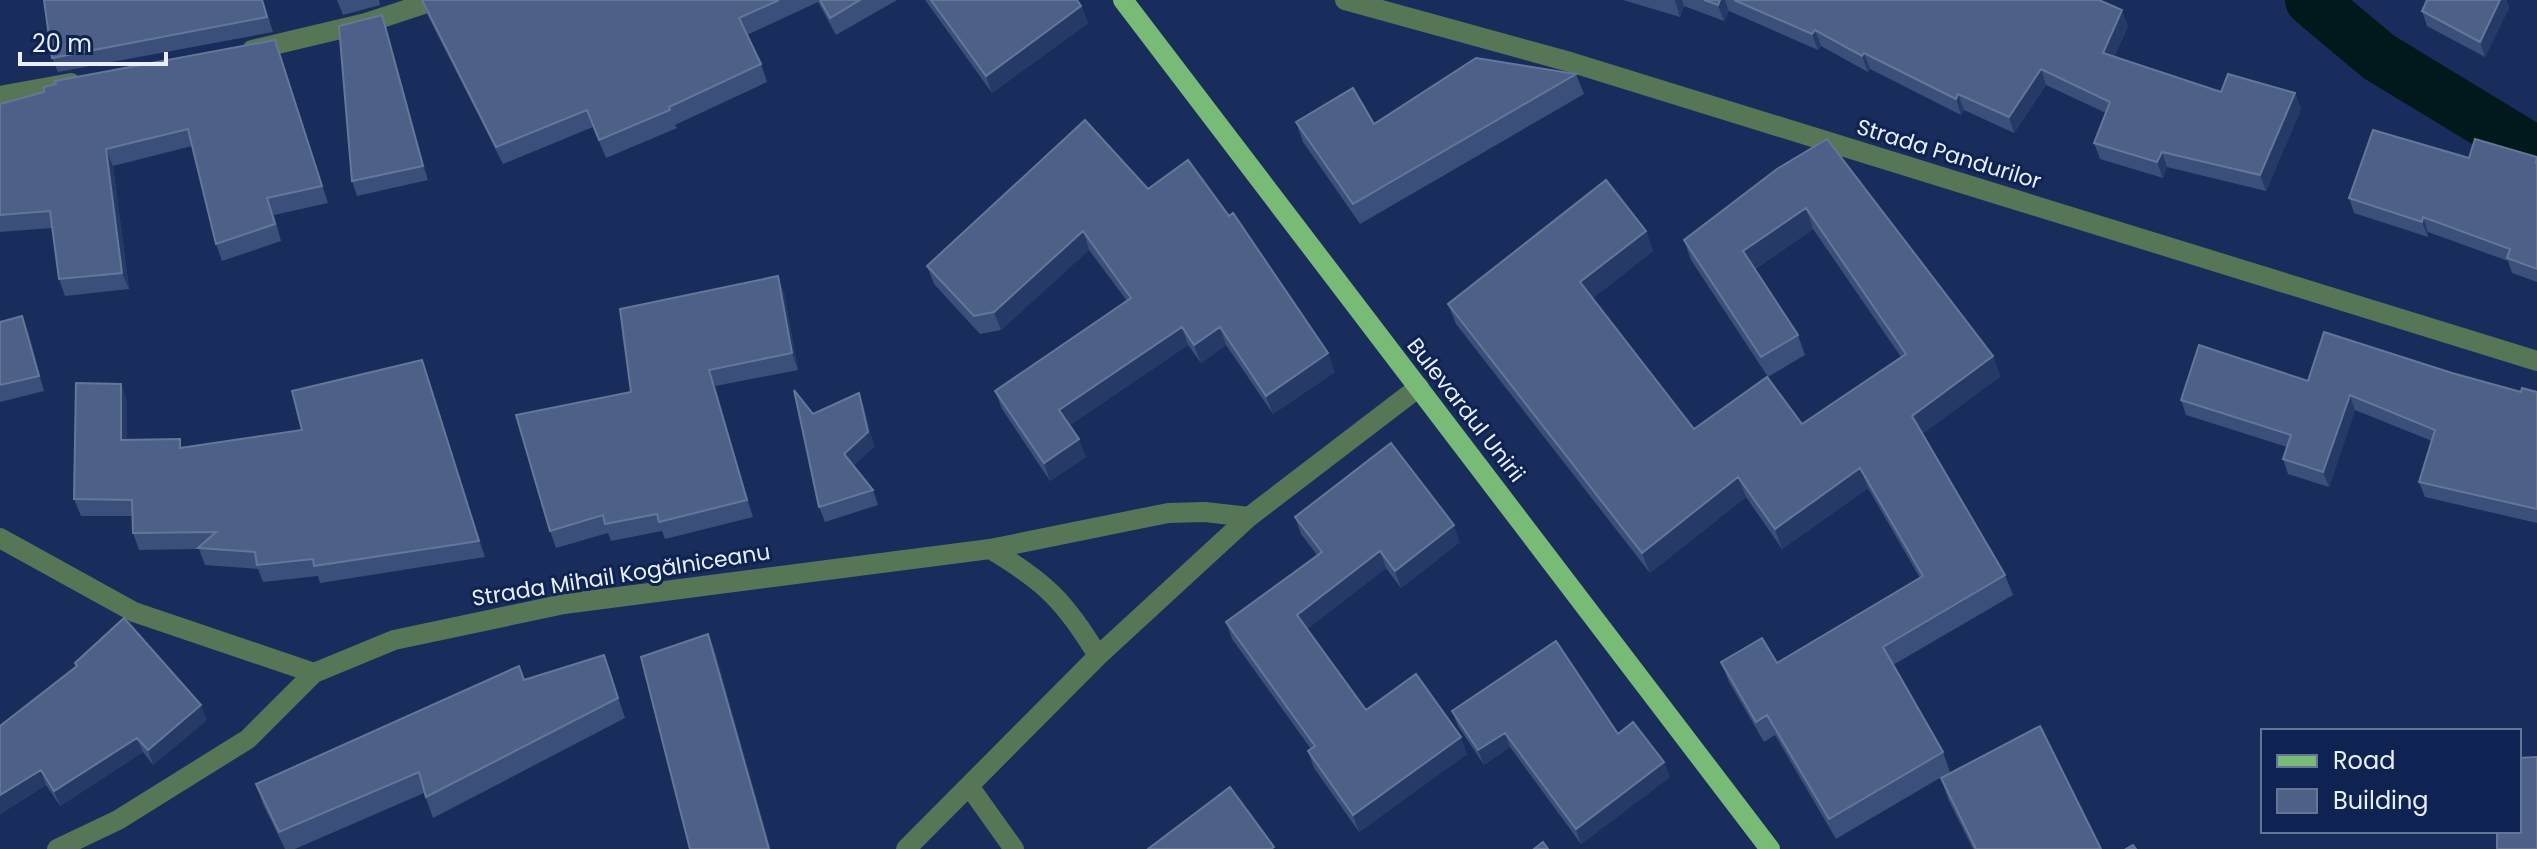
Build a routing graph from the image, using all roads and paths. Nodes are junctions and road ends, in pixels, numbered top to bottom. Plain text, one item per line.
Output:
1 (436, 0) edge
2 (1123, 0) edge
3 (1345, 0) edge
4 (234, 54) edge
5 (93, 80) edge
6 (0, 96) edge
7 (2537, 361) edge
8 (1419, 387) junction
9 (1249, 517) junction
10 (0, 538) edge
11 (990, 549) junction
12 (1098, 656) junction
13 (314, 673) junction
14 (969, 786) junction
15 (57, 849) edge
16 (906, 849) edge
17 (1014, 849) edge
18 (1770, 849) edge

1 - 4 street
2 - 8 main road, Bulevardul Unirii
3 - 7 street, Strada Pandurilor
5 - 6 street
8 - 9 street
8 - 18 main road, Bulevardul Unirii
9 - 11 street, Strada Mihail Kogălniceanu
9 - 12 street
10 - 13 street
11 - 12 street
11 - 13 street, Strada Mihail Kogălniceanu
12 - 14 street
13 - 15 street, Strada Mihail Kogălniceanu
14 - 16 street
14 - 17 street

